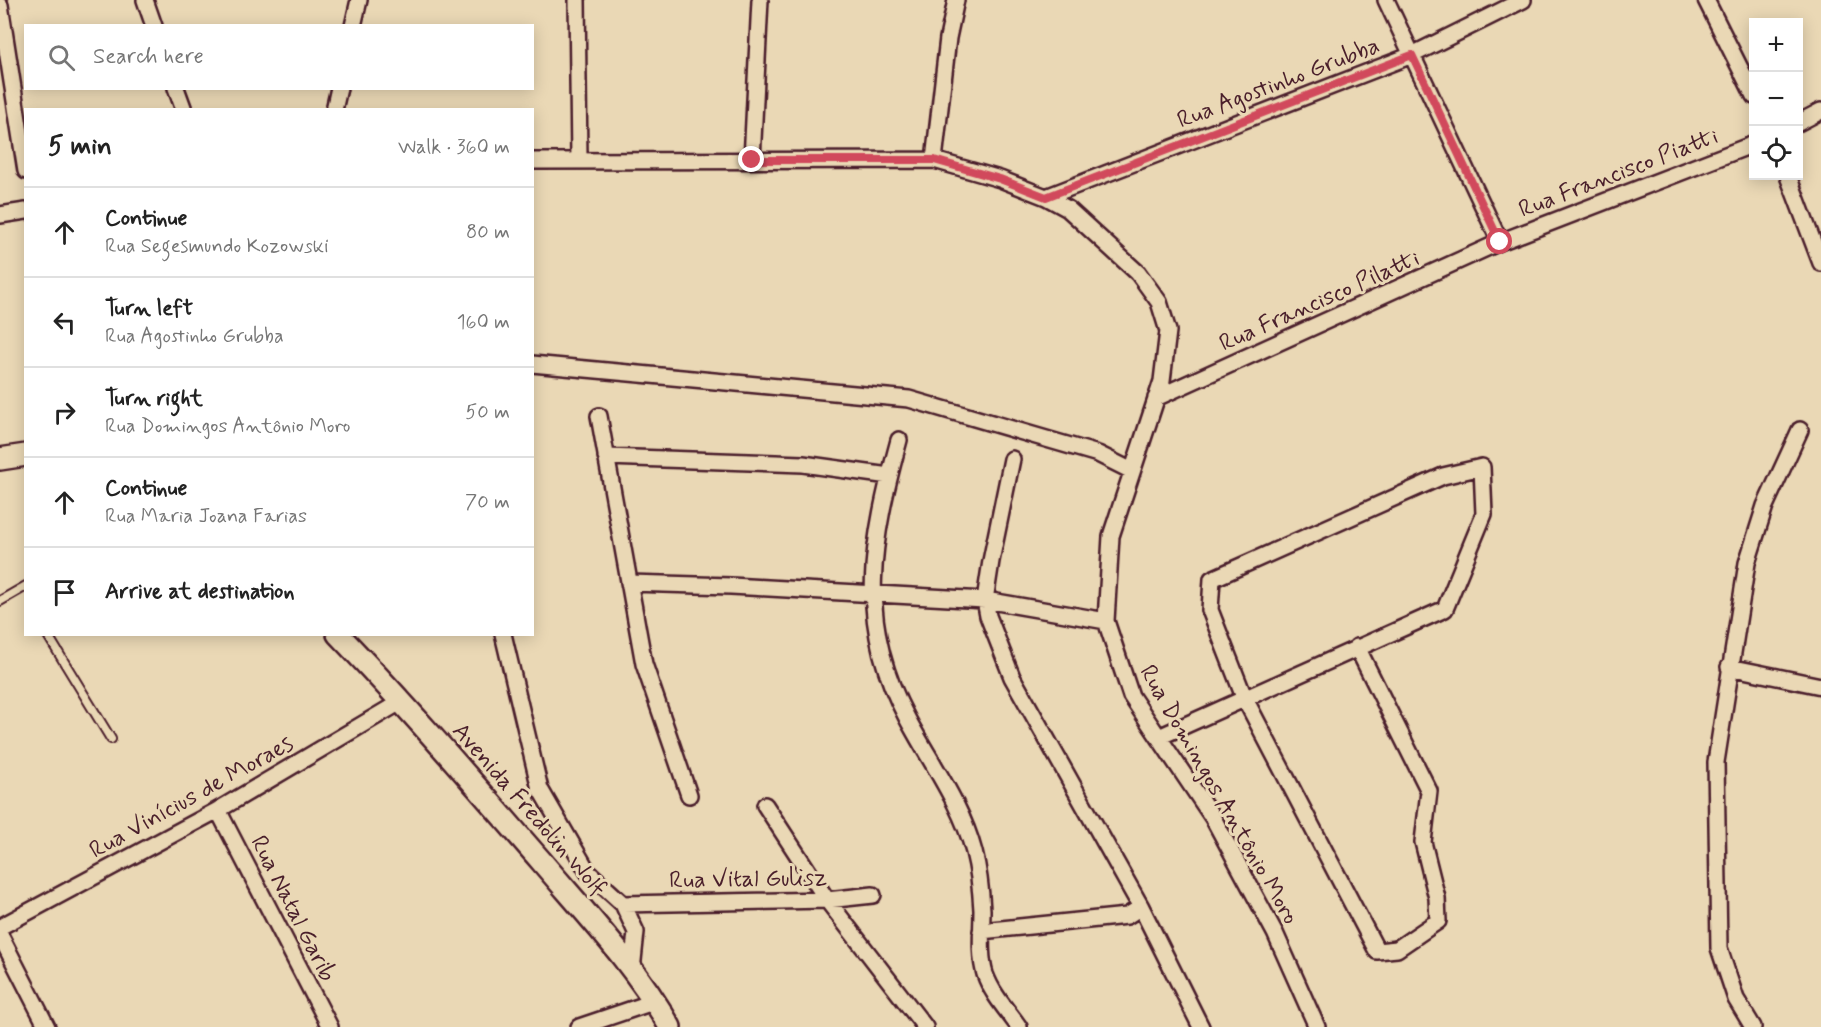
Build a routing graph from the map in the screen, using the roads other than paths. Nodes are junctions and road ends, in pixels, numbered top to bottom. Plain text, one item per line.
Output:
1 (145, 0) edge
2 (359, 0) edge
3 (577, 0) edge
4 (760, 0) edge
5 (956, 0) edge
6 (1386, 0) edge
7 (1523, 0) edge
8 (1706, 0) edge
9 (0, 5) edge
10 (153, 24) edge
11 (353, 24) edge
12 (1412, 55) junction
13 (1749, 86) edge
14 (178, 90) edge
15 (339, 90) edge
16 (183, 108) edge
17 (334, 108) edge
18 (1821, 111) edge
19 (1803, 120) edge
20 (1749, 146) edge
21 (24, 158) edge
22 (579, 159) junction
23 (752, 160) junction
24 (934, 160) junction
25 (534, 161) edge
26 (1790, 180) edge
27 (1046, 197) junction
28 (24, 211) edge
29 (0, 216) edge
30 (1500, 242) junction
31 (1821, 263) edge
32 (534, 364) edge
33 (1156, 398) junction
34 (599, 416) dead end
35 (1800, 430) dead end
36 (899, 440) dead end
37 (24, 455) edge
38 (606, 457) junction
39 (0, 459) edge
40 (1012, 459) dead end
41 (1132, 471) junction
42 (890, 476) junction
43 (629, 583) junction
44 (23, 588) edge
45 (873, 595) junction
46 (985, 600) junction
47 (0, 602) edge
48 (1106, 621) junction
49 (48, 636) edge
50 (340, 636) edge
51 (503, 636) edge
52 (1357, 647) junction
53 (1729, 667) junction
54 (1821, 686) edge
55 (1244, 697) junction
56 (402, 701) junction
57 (1159, 737) junction
58 (111, 739) dead end
59 (689, 795) dead end
60 (765, 804) dead end
61 (218, 810) junction
62 (873, 895) dead end
63 (827, 900) junction
64 (623, 904) junction
65 (1141, 907) junction
66 (0, 927) edge
67 (981, 931) junction
68 (0, 935) edge
69 (633, 970) junction
70 (656, 1001) junction
71 (47, 1027) edge
72 (330, 1027) edge
73 (579, 1027) edge
74 (670, 1027) edge
75 (925, 1027) edge
76 (1019, 1027) edge
77 (1201, 1027) edge
78 (1317, 1027) edge
79 (1753, 1027) edge

1 - 10 street
2 - 11 street
3 - 22 street
4 - 23 street
5 - 24 street
6 - 12 street
7 - 12 street, Rua Agostinho Grubba
8 - 13 street
9 - 21 street
12 - 27 street, Rua Agostinho Grubba
12 - 30 street
14 - 16 street
15 - 17 street
18 - 19 street
20 - 30 street, Rua Francisco Piatti
22 - 23 street, Rua Domingos Antônio Moro
22 - 25 street, Rua Domingos Antônio Moro
23 - 24 street, Rua Domingos Antônio Moro
24 - 27 street, Rua Domingos Antônio Moro
26 - 31 street
27 - 33 street, Rua Domingos Antônio Moro
28 - 29 street
30 - 33 street, Rua Francisco Pilatti
32 - 41 street
33 - 41 street, Rua Domingos Antônio Moro
34 - 38 street
35 - 53 street
36 - 42 street
37 - 39 main road
38 - 42 street
38 - 43 street
40 - 46 street
41 - 48 street, Rua Domingos Antônio Moro
42 - 45 street
43 - 45 street
43 - 59 street
44 - 47 lane
45 - 46 street
45 - 67 street
46 - 48 street
46 - 65 street
48 - 57 street, Rua Domingos Antônio Moro
49 - 58 lane
50 - 56 main road, Avenida Fredolin Wolf
51 - 64 street
52 - 55 street
52 - 55 street
52 - 55 street
53 - 54 street
53 - 79 street
55 - 57 street
56 - 61 street, Rua Vinícius de Moraes
56 - 69 main road, Avenida Fredolin Wolf
57 - 78 street, Rua Domingos Antônio Moro
60 - 63 street
61 - 66 street, Rua Vinícius de Moraes
61 - 72 street, Rua Natal Garib
62 - 63 street, Rua Vital Gulisz
63 - 64 street, Rua Vital Gulisz
63 - 75 street
64 - 69 street
65 - 67 street
65 - 77 street
67 - 76 street
68 - 71 street
69 - 70 main road, Avenida Fredolin Wolf
70 - 73 street
70 - 74 main road, Avenida Fredolin Wolf

